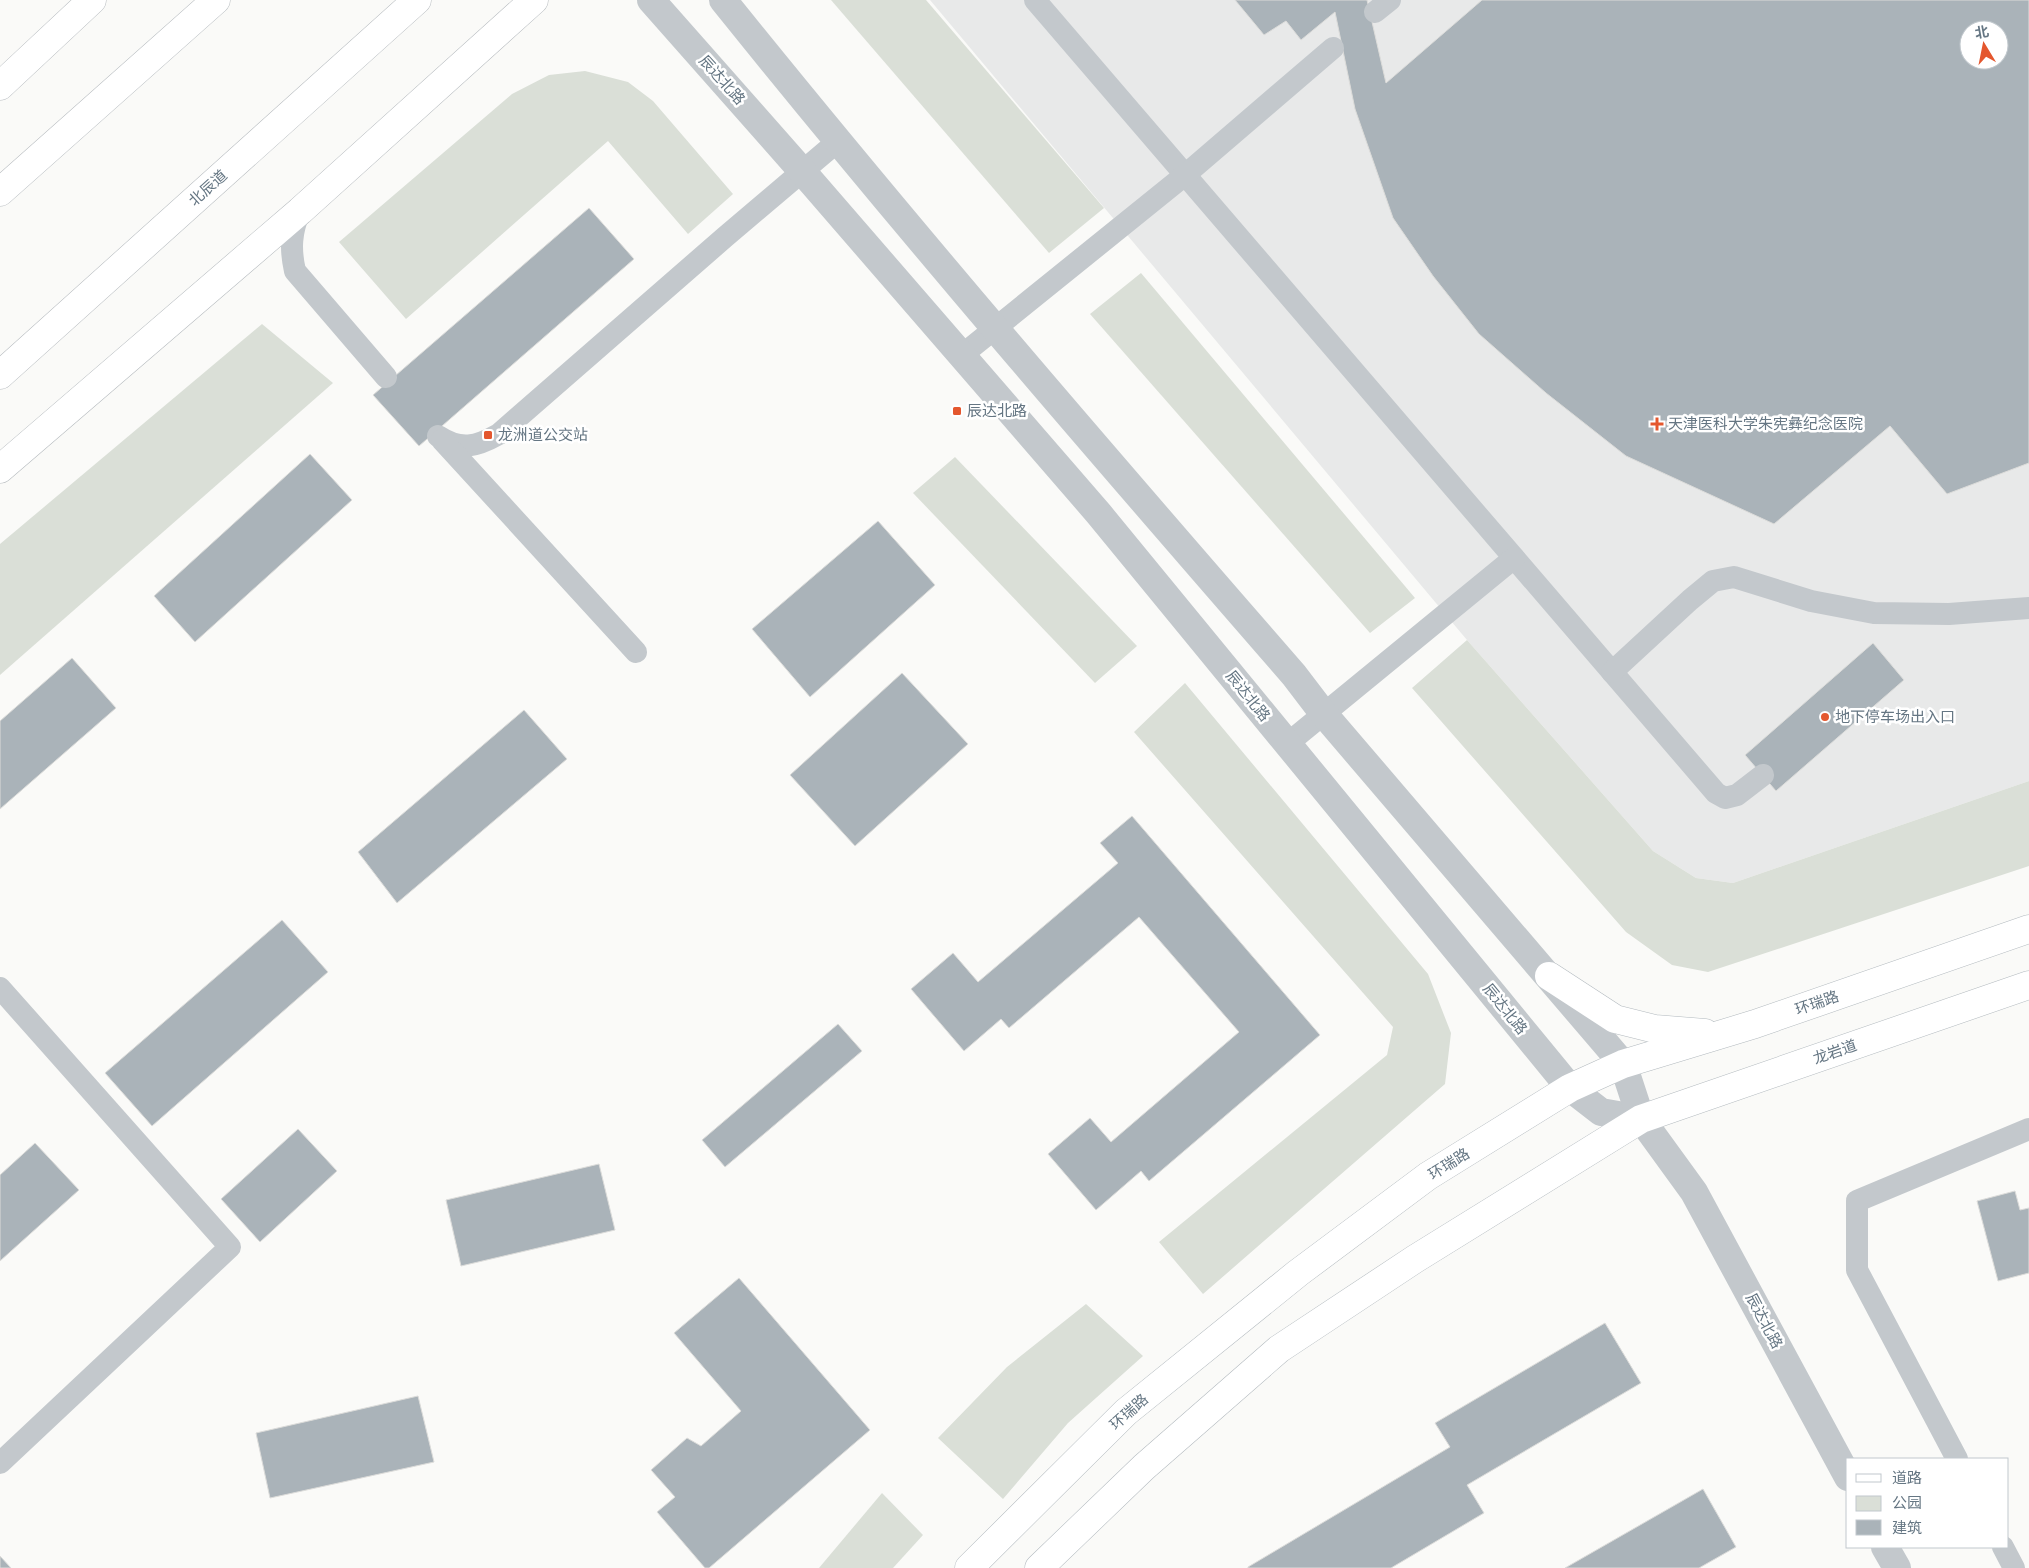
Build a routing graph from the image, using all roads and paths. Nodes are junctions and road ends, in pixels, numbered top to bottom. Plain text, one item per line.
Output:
1 (92, 0) edge
2 (216, 0) edge
3 (417, 0) edge
4 (534, 0) edge
5 (651, 0) edge
6 (723, 0) edge
7 (1045, 4) edge
8 (1333, 48) dead end
9 (0, 86) edge
10 (837, 142) junction
11 (802, 171) junction
12 (1185, 175) junction
13 (0, 192) edge
14 (300, 211) junction
15 (994, 329) junction
16 (962, 355) junction
17 (0, 375) edge
18 (386, 377) dead end
19 (0, 469) edge
20 (1514, 558) junction
21 (2029, 608) edge
22 (636, 652) dead end
23 (1612, 672) junction
24 (1324, 712) junction
25 (1287, 744) junction
26 (1763, 775) dead end
27 (2029, 929) edge
28 (1550, 976) junction
29 (2029, 985) edge
30 (0, 988) edge
31 (1729, 1032) junction
32 (1623, 1064) junction
33 (1570, 1088) junction
34 (1641, 1119) junction
35 (2029, 1129) edge
36 (1956, 1458) edge
37 (0, 1463) edge
38 (1846, 1473) edge
39 (1886, 1548) edge
40 (2004, 1548) edge
41 (969, 1568) edge
42 (1039, 1568) edge
43 (1897, 1568) edge
44 (2014, 1568) edge

1 - 9 main road
2 - 13 main road
3 - 17 main road, 北辰道
4 - 14 main road
5 - 11 street, 辰达北路
6 - 10 street, 辰达北路
7 - 12 lane
8 - 12 lane
10 - 11 lane
10 - 15 street, 辰达北路
11 - 16 street, 辰达北路
11 - 22 lane
12 - 15 lane
12 - 20 lane
14 - 18 lane
14 - 19 main road
15 - 16 lane
15 - 24 street, 辰达北路
16 - 25 street, 辰达北路
20 - 23 lane
20 - 24 lane
21 - 23 lane
23 - 26 lane
24 - 25 lane
24 - 28 street, 辰达北路
25 - 33 street, 辰达北路
27 - 31 main road, 环瑞路
28 - 31 main road
28 - 32 street, 辰达北路
29 - 34 main road, 龙岩道
30 - 37 lane
31 - 32 main road, 环瑞路
32 - 33 main road, 环瑞路
32 - 34 street, 辰达北路
33 - 34 street, 辰达北路
33 - 41 main road, 环瑞路
34 - 38 street, 辰达北路
34 - 42 main road
35 - 36 lane
39 - 43 street
40 - 44 lane

